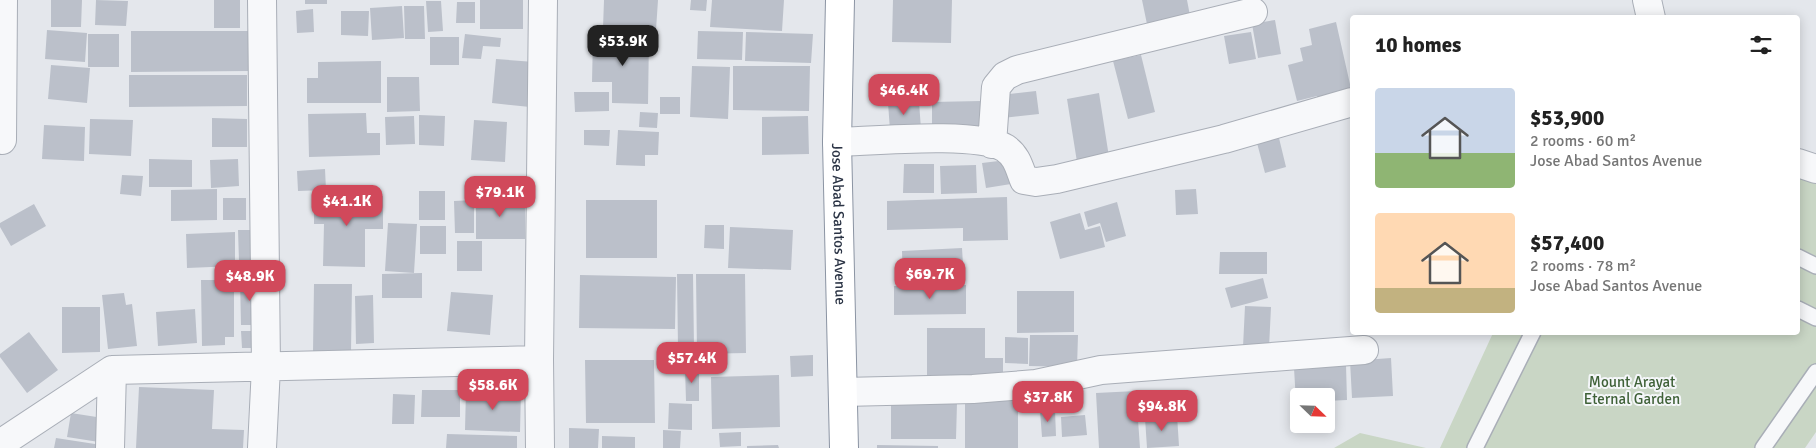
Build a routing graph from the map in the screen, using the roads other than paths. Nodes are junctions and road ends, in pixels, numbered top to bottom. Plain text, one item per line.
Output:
1 (3, 0) edge
2 (262, 0) edge
3 (543, 0) edge
4 (840, 0) edge
5 (1647, 0) edge
6 (1253, 12) dead end
7 (1650, 15) edge
8 (1350, 103) edge
9 (2, 140) dead end
10 (837, 142) junction
11 (992, 144) junction
12 (1800, 164) edge
13 (1816, 169) edge
14 (1800, 257) edge
15 (1816, 266) edge
16 (1800, 310) edge
17 (1816, 318) edge
18 (1532, 335) edge
19 (1364, 350) dead end
20 (539, 360) junction
21 (266, 367) junction
22 (112, 370) junction
23 (1816, 372) edge
24 (843, 392) junction
25 (0, 444) edge
26 (110, 448) edge
27 (262, 448) edge
28 (540, 448) edge
29 (844, 448) edge
30 (1476, 448) edge
31 (1763, 448) edge

1 - 9 street
2 - 21 street
3 - 20 street
4 - 10 highway, Jose Abad Santos Avenue
5 - 7 street
6 - 11 street
8 - 11 street
10 - 11 street
10 - 24 highway, Jose Abad Santos Avenue
12 - 13 street
14 - 15 lane
16 - 17 lane
18 - 30 lane
19 - 24 street
20 - 21 street
20 - 28 street
21 - 22 street
21 - 27 street
22 - 25 street
22 - 26 street
23 - 31 lane
24 - 29 highway, Jose Abad Santos Avenue

